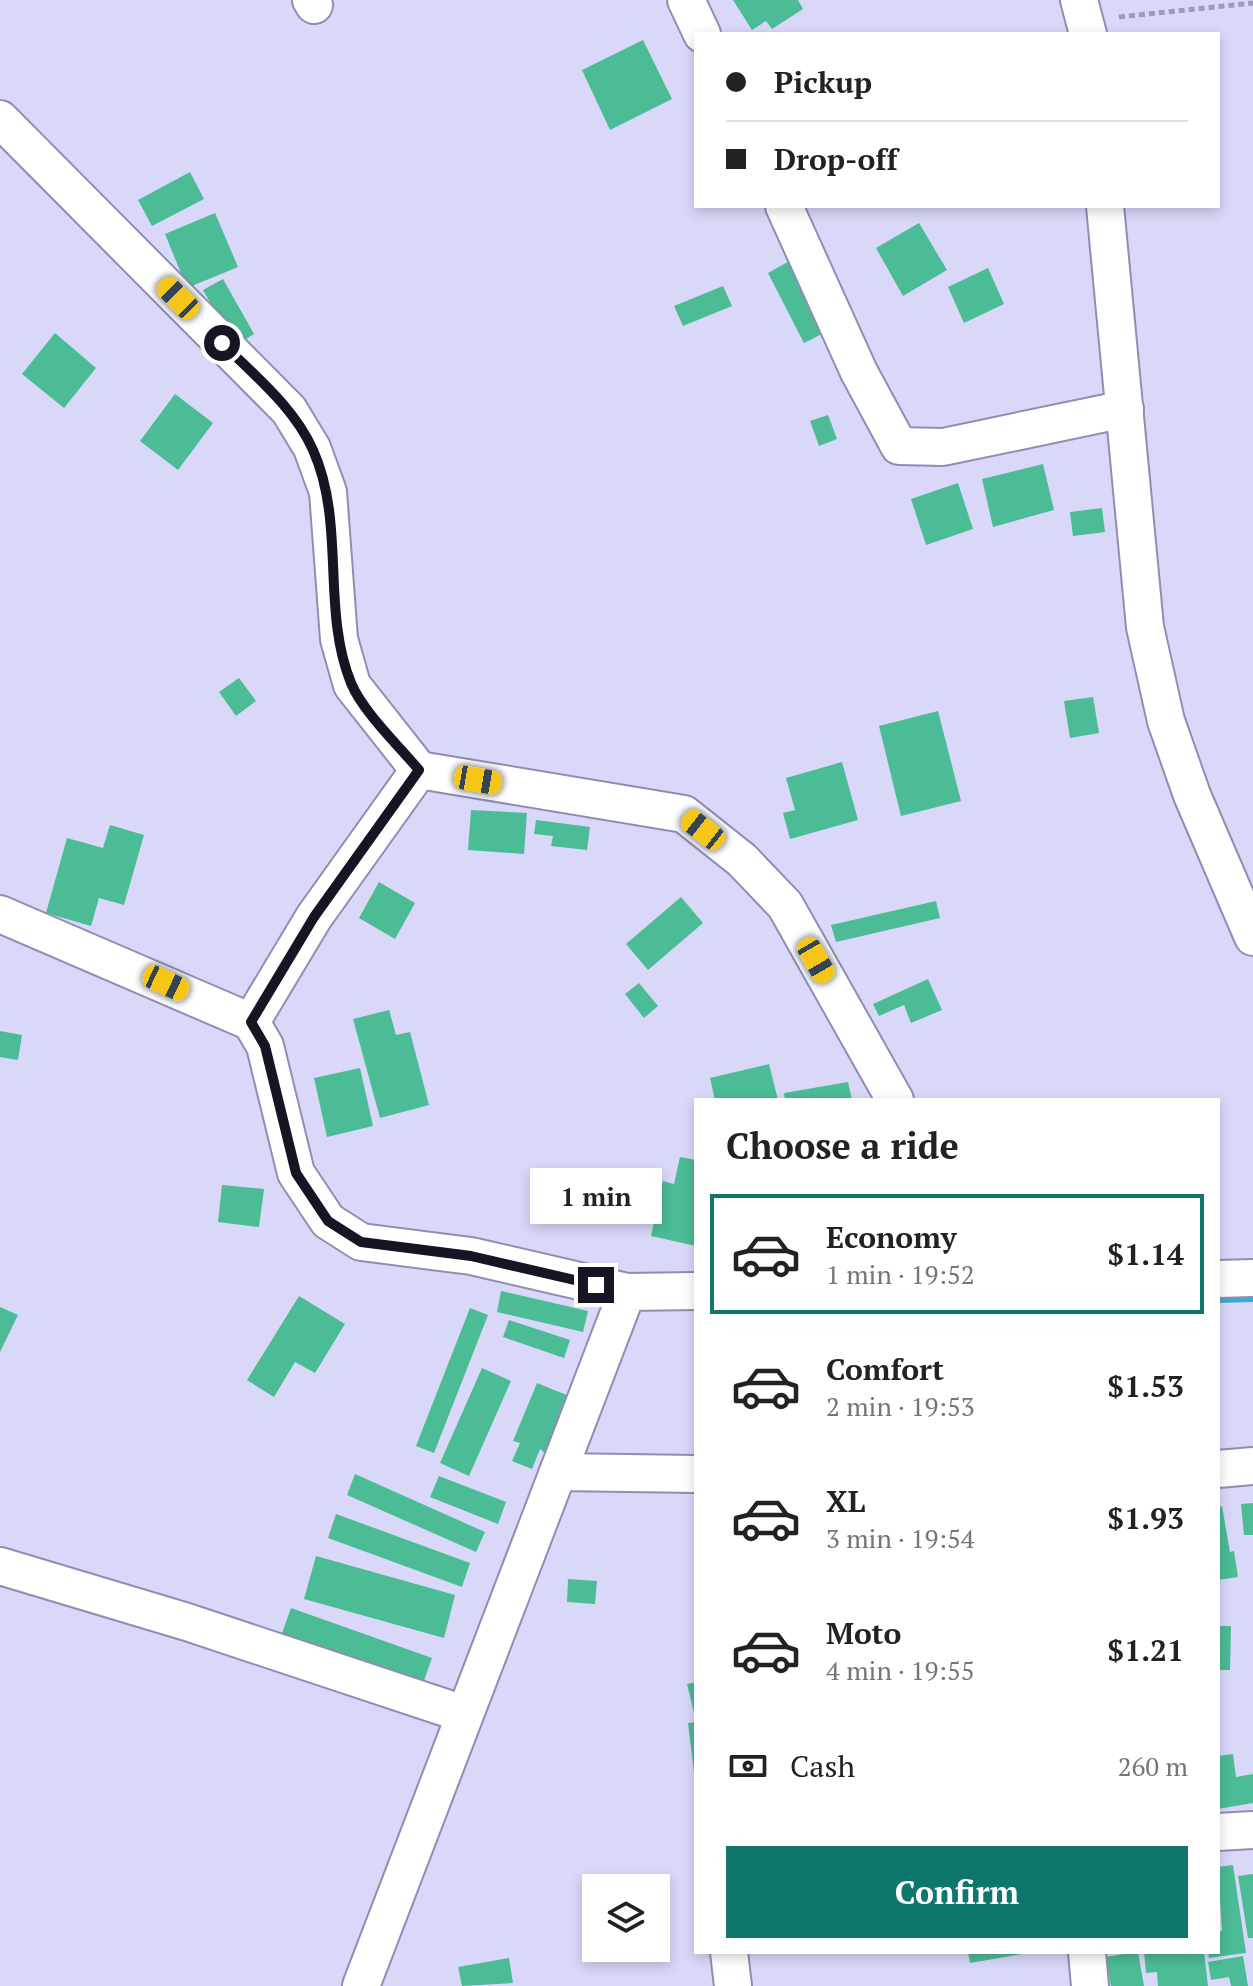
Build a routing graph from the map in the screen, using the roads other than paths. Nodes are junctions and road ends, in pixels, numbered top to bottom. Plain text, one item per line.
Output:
1 (686, 0) edge
2 (701, 32) edge
3 (0, 119) edge
4 (785, 208) edge
5 (1105, 208) edge
6 (1125, 409) junction
7 (419, 770) junction
8 (0, 914) edge
9 (1253, 937) edge
10 (251, 1022) junction
11 (894, 1098) edge
12 (1253, 1278) edge
13 (1220, 1279) edge
14 (694, 1291) edge
15 (627, 1292) junction
16 (1253, 1466) edge
17 (1220, 1469) edge
18 (558, 1472) junction
19 (694, 1474) edge
20 (0, 1566) edge
21 (464, 1714) junction
22 (1253, 1830) edge
23 (1220, 1832) edge
24 (729, 1954) edge
25 (1087, 1954) edge
26 (361, 1986) edge
27 (733, 1986) edge
28 (1090, 1986) edge

1 - 2 street
3 - 7 street
4 - 6 street
5 - 6 street
6 - 9 street
7 - 10 street
7 - 11 street
8 - 10 street
10 - 15 street
12 - 13 street
14 - 15 street
15 - 18 street
16 - 17 street
18 - 19 street
18 - 21 street
20 - 21 street
21 - 26 street
22 - 23 street
24 - 27 street
25 - 28 street

